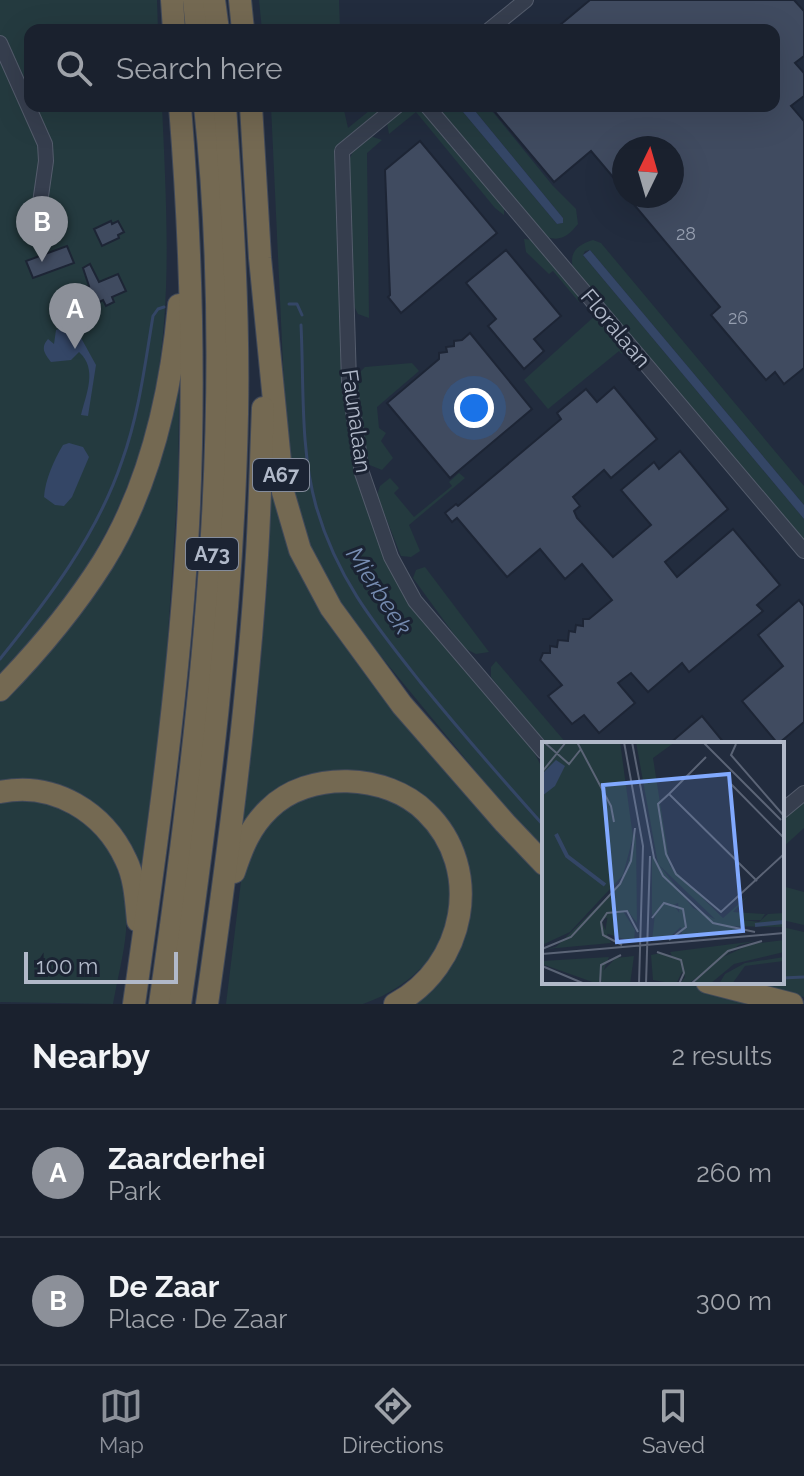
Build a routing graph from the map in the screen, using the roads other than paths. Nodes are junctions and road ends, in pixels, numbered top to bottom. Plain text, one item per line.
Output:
1 (172, 0) edge
2 (194, 0) edge
3 (214, 0) edge
4 (240, 0) edge
5 (526, 0) edge
6 (174, 24) edge
7 (196, 24) edge
8 (217, 24) edge
9 (242, 24) edge
10 (496, 24) edge
11 (0, 43) edge
12 (24, 97) edge
13 (31, 112) edge
14 (180, 112) edge
15 (205, 112) edge
16 (225, 112) edge
17 (251, 112) edge
18 (390, 112) edge
19 (432, 112) edge
20 (187, 200) junction
21 (47, 238) dead end
22 (260, 258) junction
23 (804, 551) edge
24 (0, 690) edge
25 (542, 750) edge
26 (0, 792) edge
27 (804, 793) edge
28 (784, 809) edge
29 (542, 862) edge
30 (221, 907) junction
31 (141, 950) junction
32 (715, 984) edge
33 (134, 1001) edge
34 (170, 1001) edge
35 (207, 1001) edge
36 (395, 1004) edge
37 (792, 1004) edge

1 - 6 highway
2 - 7 highway
3 - 8 highway
4 - 9 highway
5 - 10 street
11 - 12 street
13 - 21 street
14 - 20 highway, A73
15 - 34 highway, A73
16 - 34 highway, A73
17 - 22 highway, A73
18 - 25 street, Faunalaan
19 - 23 street, Floralaan
20 - 24 highway, A73
20 - 31 highway, A73
22 - 29 highway, A67
22 - 30 highway, A73
26 - 31 highway
27 - 28 street
30 - 35 highway, A73
30 - 36 highway, A73
31 - 33 highway, A73
32 - 37 highway

